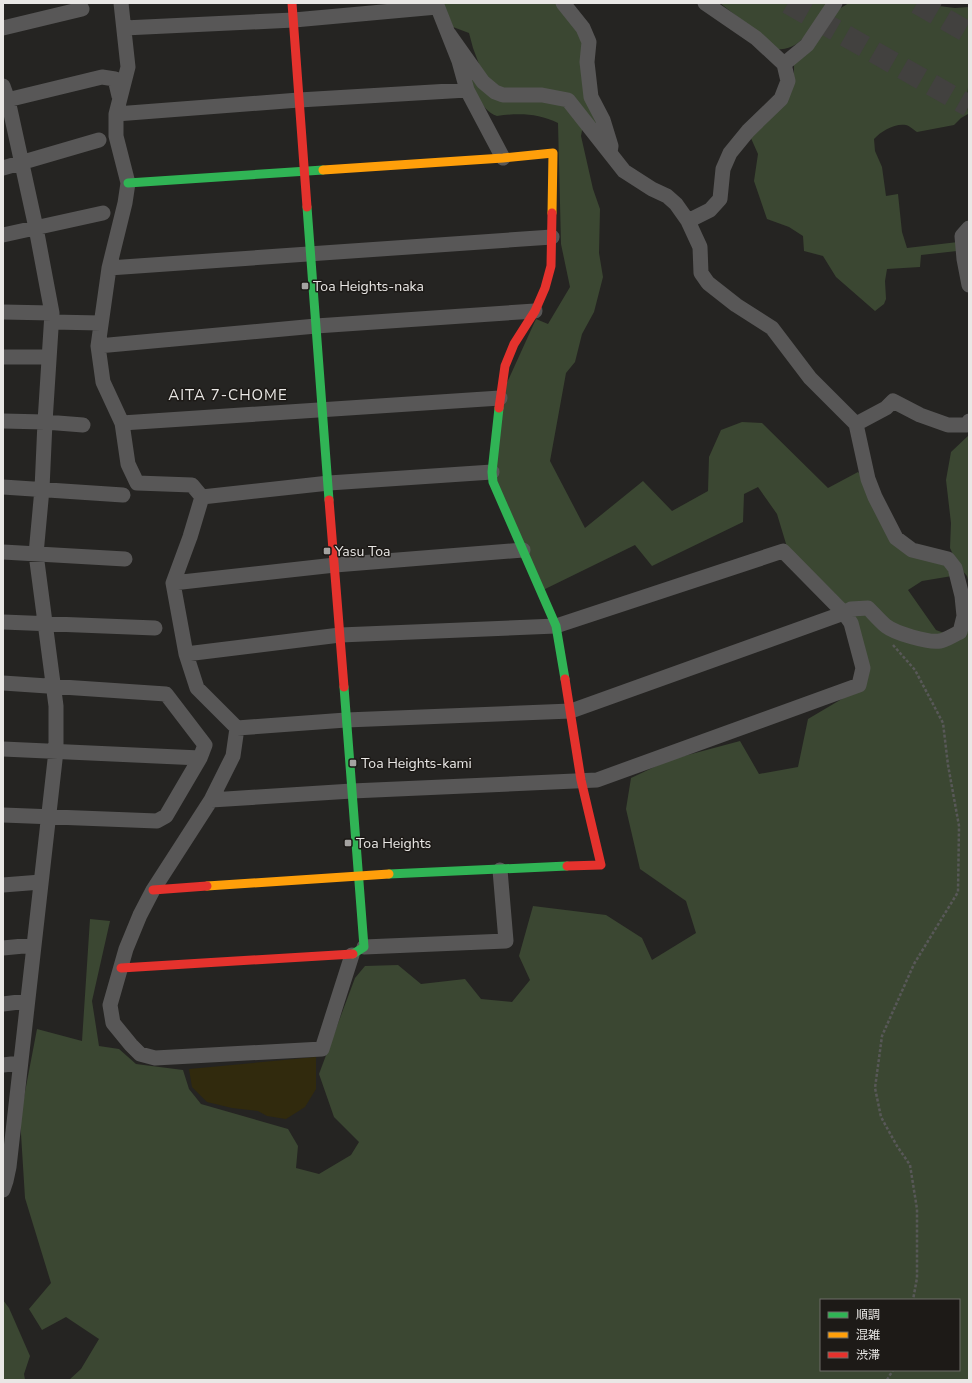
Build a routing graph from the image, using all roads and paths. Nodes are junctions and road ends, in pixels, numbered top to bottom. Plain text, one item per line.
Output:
1 (121, 3) edge
2 (292, 3) edge
3 (563, 3) edge
4 (705, 3) edge
5 (835, 3) edge
6 (437, 5) edge
7 (82, 9) dead end
8 (294, 20) junction
9 (3, 28) edge
10 (124, 28) junction
11 (449, 34) junction
12 (784, 64) junction
13 (467, 90) junction
14 (5, 96) edge
15 (120, 97) junction
16 (299, 100) junction
17 (116, 114) junction
18 (99, 140) dead end
19 (610, 155) junction
20 (503, 158) junction
21 (22, 162) junction
22 (3, 168) edge
23 (304, 171) junction
24 (128, 183) junction
25 (103, 213) dead end
26 (688, 221) junction
27 (36, 228) junction
28 (969, 228) edge
29 (3, 235) edge
30 (552, 237) junction
31 (312, 254) junction
32 (109, 268) junction
33 (969, 285) edge
34 (535, 311) junction
35 (3, 312) edge
36 (52, 318) junction
37 (101, 323) junction
38 (316, 326) junction
39 (98, 346) junction
40 (3, 357) edge
41 (50, 357) junction
42 (500, 398) junction
43 (323, 409) junction
44 (3, 421) edge
45 (969, 421) edge
46 (45, 422) junction
47 (122, 423) junction
48 (856, 424) junction
49 (83, 425) dead end
50 (492, 472) junction
51 (329, 483) junction
52 (3, 487) edge
53 (42, 490) junction
54 (123, 495) dead end
55 (202, 497) junction
56 (523, 550) junction
57 (3, 552) edge
58 (36, 554) junction
59 (125, 559) dead end
60 (335, 565) junction
61 (173, 583) junction
62 (844, 612) junction
63 (3, 622) edge
64 (45, 623) junction
65 (556, 626) junction
66 (155, 628) dead end
67 (340, 635) junction
68 (889, 642) dead end
69 (186, 654) junction
70 (3, 683) edge
71 (53, 686) junction
72 (571, 711) junction
73 (346, 720) junction
74 (236, 728) junction
75 (3, 749) edge
76 (56, 751) junction
77 (200, 758) junction
78 (581, 780) junction
79 (352, 791) junction
80 (211, 800) junction
81 (3, 815) edge
82 (48, 817) junction
83 (500, 870) junction
84 (358, 875) junction
85 (41, 882) junction
86 (3, 885) edge
87 (153, 890) junction
88 (34, 945) junction
89 (3, 948) edge
90 (358, 951) junction
91 (121, 968) junction
92 (27, 1001) junction
93 (3, 1004) edge
94 (20, 1063) junction
95 (3, 1065) edge
96 (3, 1190) edge
97 (913, 1299) edge
98 (892, 1371) edge
99 (887, 1380) edge

1 - 10 street
2 - 8 street
3 - 19 street
4 - 12 street
5 - 12 street
6 - 8 street
6 - 11 street
7 - 9 street
8 - 10 street
8 - 16 street
10 - 15 street
11 - 13 street
11 - 19 street
12 - 26 street
13 - 16 street
13 - 20 street
14 - 15 street
14 - 21 street
15 - 17 street
16 - 17 street
16 - 23 street
17 - 24 street
18 - 21 street
19 - 26 street
20 - 23 street
20 - 30 street
21 - 22 street
21 - 27 street
23 - 24 street
23 - 31 street
24 - 32 street
25 - 27 street
26 - 48 street
27 - 29 street
27 - 36 street
28 - 33 street
30 - 31 street
30 - 34 street
31 - 32 street
31 - 38 street
32 - 37 street
34 - 38 street
34 - 42 street
35 - 36 street
36 - 37 street
36 - 41 street
37 - 39 street
38 - 39 street
38 - 43 street
39 - 47 street
40 - 41 street
41 - 46 street
42 - 43 street
42 - 50 street
43 - 47 street
43 - 51 street
44 - 46 street
45 - 48 street
46 - 49 street
46 - 53 street
47 - 55 street
48 - 62 street
50 - 51 street
50 - 56 street
51 - 55 street
51 - 60 street
52 - 53 street
53 - 54 street
53 - 58 street
55 - 61 street
56 - 60 street
56 - 65 street
57 - 58 street
58 - 59 street
58 - 64 street
60 - 61 street
60 - 67 street
61 - 69 street
62 - 65 street
62 - 72 street
62 - 78 street
63 - 64 street
64 - 66 street
64 - 71 street
65 - 67 street
65 - 72 street
67 - 69 street
67 - 73 street
68 - 97 path
69 - 74 street
70 - 71 street
71 - 76 street
71 - 77 street
72 - 73 street
72 - 78 street
73 - 74 street
73 - 79 street
74 - 80 street
75 - 76 street
76 - 77 street
76 - 82 street
77 - 82 street
78 - 79 street
78 - 83 street
79 - 80 street
79 - 84 street
80 - 87 street
81 - 82 street
82 - 85 street
83 - 84 street
83 - 90 street
84 - 87 street
84 - 90 street
85 - 86 street
85 - 88 street
87 - 91 street
88 - 89 street
88 - 92 street
90 - 91 street
90 - 91 street
92 - 93 street
92 - 94 street
94 - 95 street
94 - 96 street
98 - 99 path

